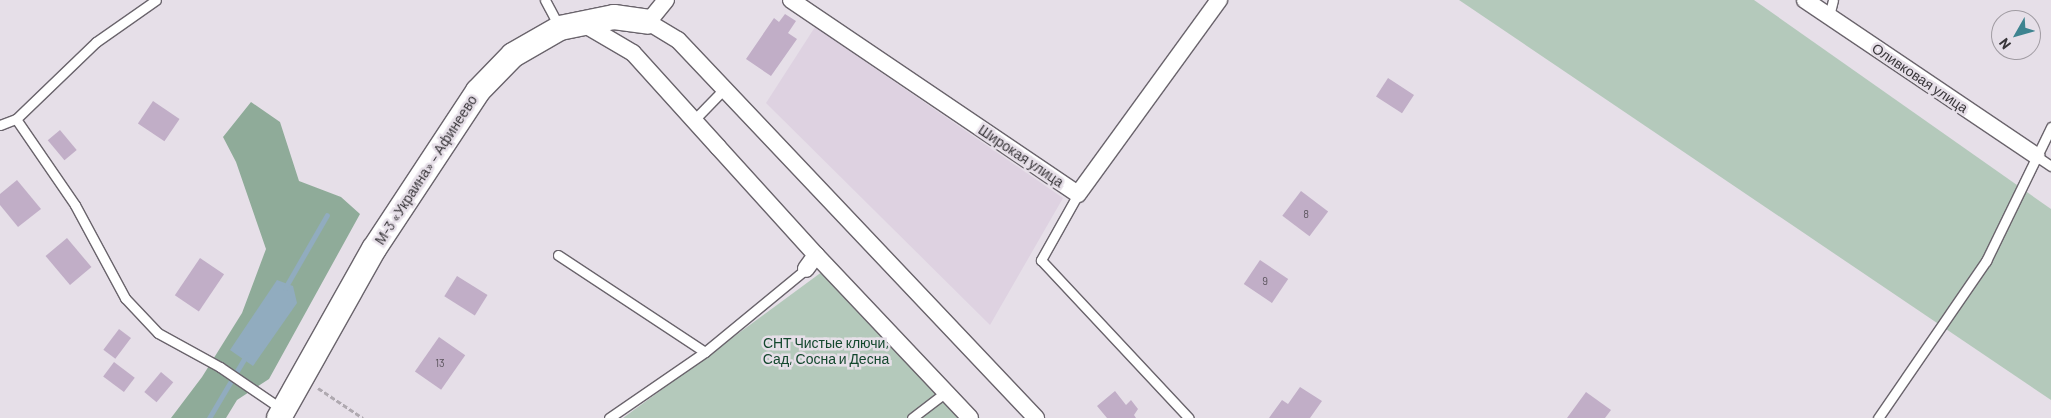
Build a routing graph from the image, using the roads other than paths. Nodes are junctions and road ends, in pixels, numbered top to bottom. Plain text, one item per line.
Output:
1 (156, 0) edge
2 (544, 0) edge
3 (666, 0) edge
4 (791, 0) edge
5 (1219, 0) edge
6 (1805, 0) edge
7 (1832, 0) edge
8 (1829, 16) junction
9 (648, 22) junction
10 (571, 25) junction
11 (724, 89) junction
12 (16, 119) junction
13 (694, 120) junction
14 (0, 125) edge
15 (2051, 127) edge
16 (2036, 156) junction
17 (2051, 166) edge
18 (1078, 194) junction
19 (558, 255) dead end
20 (816, 255) junction
21 (806, 269) joint
22 (704, 352) junction
23 (946, 392) junction
24 (281, 414) edge
25 (609, 418) edge
26 (912, 418) edge
27 (970, 418) edge
28 (1036, 418) edge
29 (1189, 418) edge
30 (1878, 418) edge

1 - 12 lane
2 - 10 lane
3 - 9 street
4 - 18 street, Широкая улица
5 - 18 street, Широкая улица
6 - 8 street, Оливковая улица
7 - 8 lane
8 - 16 street, Оливковая улица
9 - 10 street, М-3 «Украина» – Афинеево
9 - 11 street
10 - 13 street
10 - 24 street, М-3 «Украина» – Афинеево
11 - 13 lane
11 - 28 street
12 - 14 lane
12 - 24 lane
13 - 20 street
15 - 16 lane
16 - 17 lane
16 - 30 lane
18 - 29 lane
19 - 22 lane
20 - 21 street
20 - 23 street
21 - 22 lane
22 - 25 lane
23 - 26 lane
23 - 27 street

